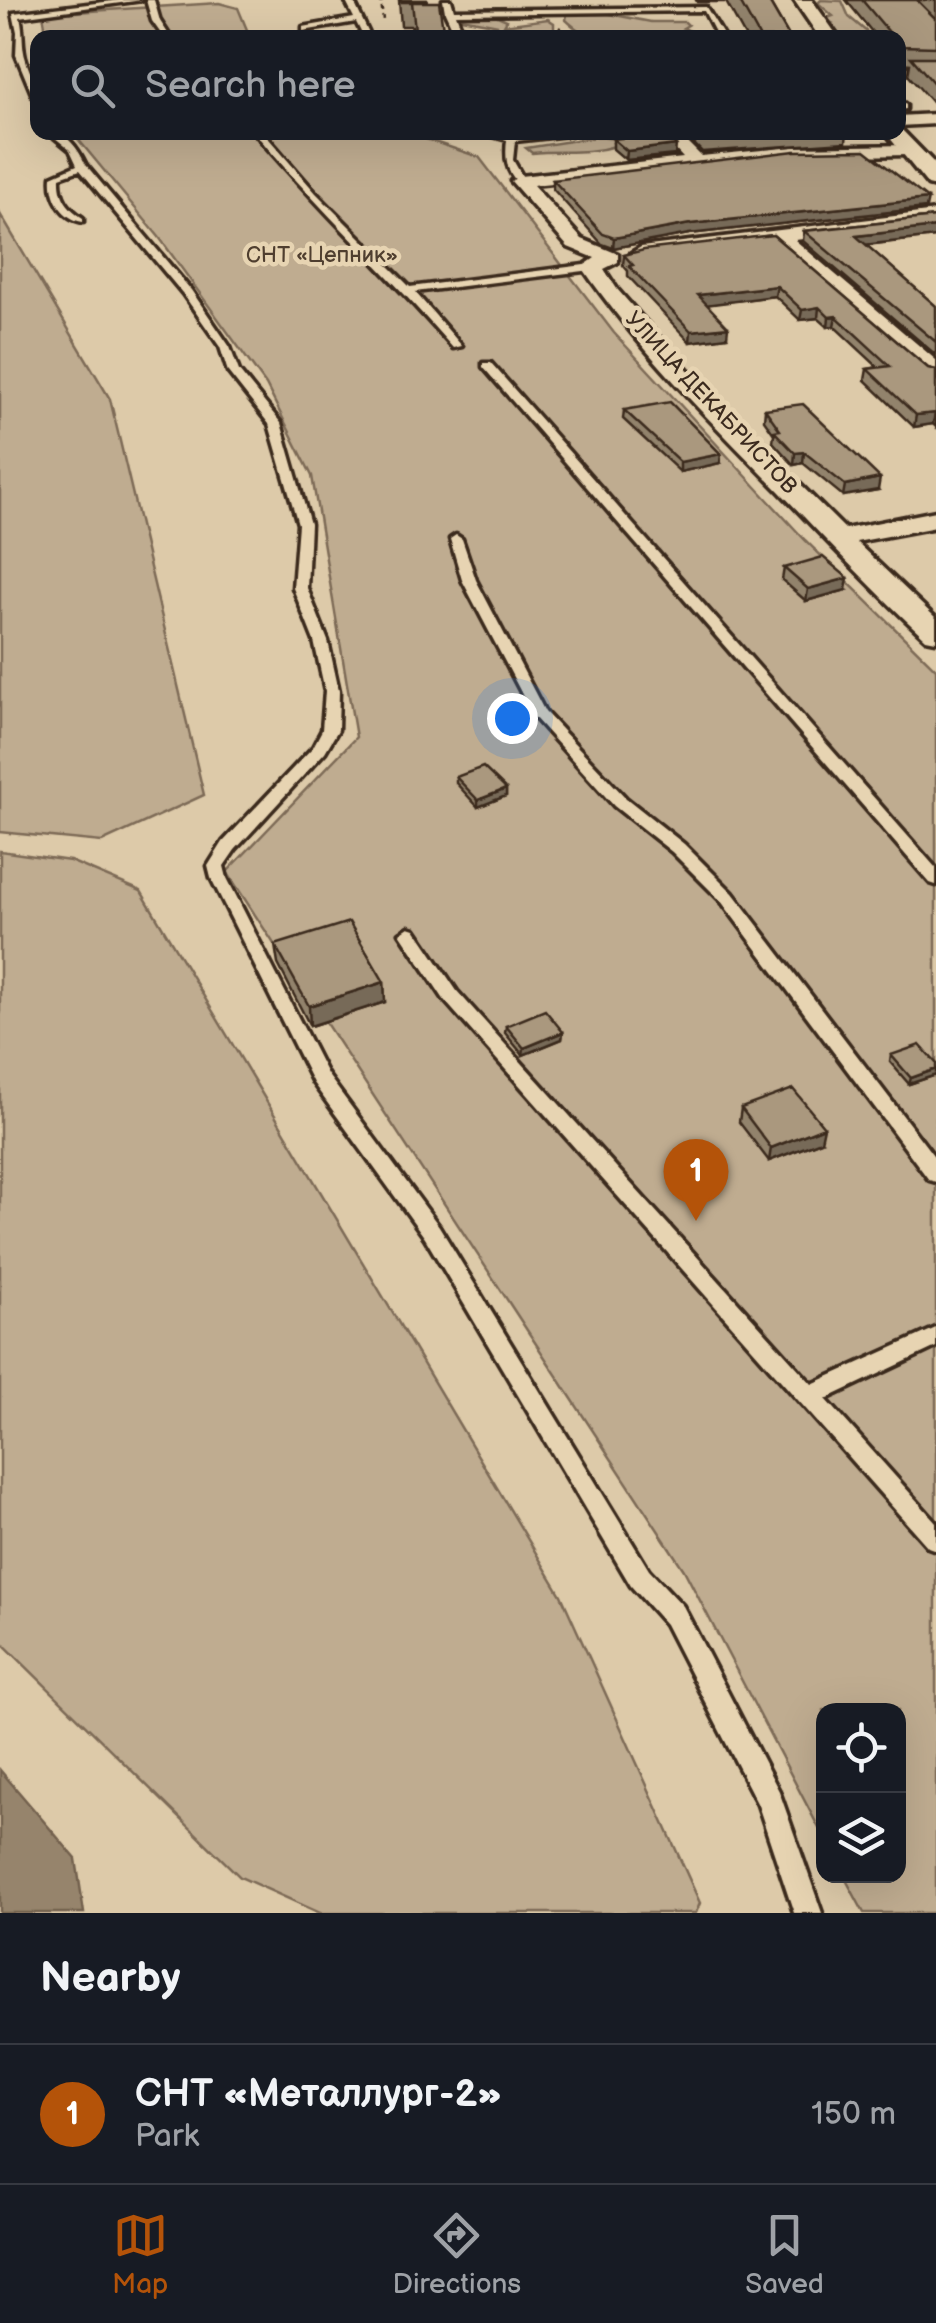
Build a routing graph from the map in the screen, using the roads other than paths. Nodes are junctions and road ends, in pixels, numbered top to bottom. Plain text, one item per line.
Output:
1 (121, 0) edge
2 (138, 0) edge
3 (150, 0) edge
4 (349, 0) edge
5 (447, 0) edge
6 (803, 0) edge
7 (449, 12) junction
8 (359, 19) junction
9 (306, 29) dead end
10 (162, 30) edge
11 (364, 30) edge
12 (459, 30) edge
13 (718, 30) edge
14 (824, 30) edge
15 (936, 69) edge
16 (906, 70) edge
17 (30, 80) edge
18 (936, 119) edge
19 (906, 121) edge
20 (62, 140) edge
21 (265, 140) edge
22 (512, 140) edge
23 (675, 140) edge
24 (902, 141) edge
25 (697, 162) junction
26 (82, 166) junction
27 (936, 180) edge
28 (520, 181) junction
29 (936, 217) edge
30 (80, 220) dead end
31 (778, 235) junction
32 (602, 263) junction
33 (408, 290) junction
34 (457, 346) dead end
35 (487, 365) dead end
36 (936, 371) edge
37 (936, 519) edge
38 (839, 538) junction
39 (456, 539) dead end
40 (936, 633) edge
41 (936, 879) edge
42 (409, 933) dead end
43 (936, 1174) edge
44 (936, 1337) edge
45 (808, 1397) junction
46 (936, 1539) edge
47 (808, 1913) edge

1 - 2 lane
1 - 17 lane
3 - 10 lane
4 - 8 lane
5 - 7 lane
6 - 14 street
7 - 12 lane
7 - 13 lane
8 - 9 lane
8 - 11 lane
15 - 16 lane
18 - 19 street
20 - 26 lane
21 - 33 lane
22 - 28 lane
23 - 25 street
24 - 25 street
24 - 27 street
25 - 28 street
26 - 30 lane
26 - 47 lane
28 - 32 street, УЛИЦА ДЕКАБРИСТОВ
29 - 31 street
31 - 32 street
31 - 36 street
32 - 33 lane
32 - 38 street, УЛИЦА ДЕКАБРИСТОВ
33 - 34 lane
35 - 41 lane
37 - 38 street
38 - 40 street, УЛИЦА ДЕКАБРИСТОВ
39 - 43 lane
42 - 45 lane
44 - 45 lane
45 - 46 lane

